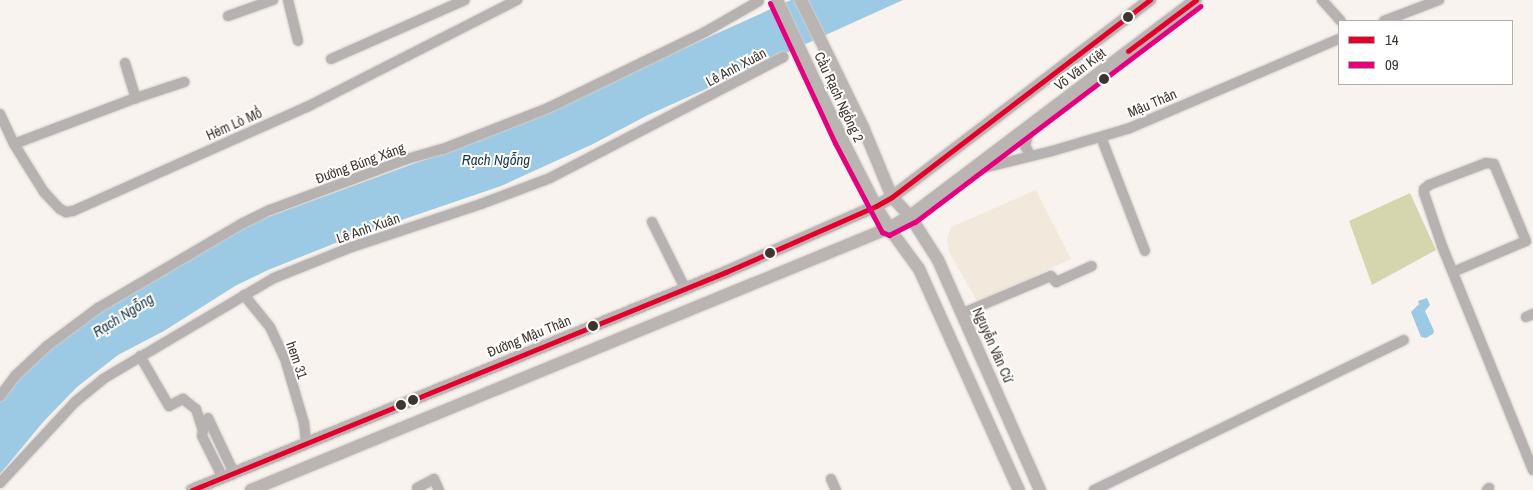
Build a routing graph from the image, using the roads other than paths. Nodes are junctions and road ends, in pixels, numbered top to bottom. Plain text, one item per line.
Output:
1 (273, 0) edge
2 (288, 0) edge
3 (465, 0) edge
4 (517, 0) edge
5 (777, 0) edge
6 (801, 0) edge
7 (1150, 0) edge
8 (1196, 0) edge
9 (1322, 0) edge
10 (1439, 0) edge
11 (759, 1) dead end
12 (228, 16) dead end
13 (1340, 20) edge
14 (1387, 20) edge
15 (1338, 39) edge
16 (298, 41) dead end
17 (783, 57) dead end
18 (331, 59) dead end
19 (125, 63) dead end
20 (184, 82) dead end
21 (136, 98) junction
22 (0, 114) edge
23 (1031, 124) junction
24 (1101, 136) junction
25 (14, 144) junction
26 (1031, 156) junction
27 (968, 171) junction
28 (892, 197) junction
29 (876, 206) junction
30 (910, 216) junction
31 (652, 222) dead end
32 (889, 228) junction
33 (1145, 251) dead end
34 (1092, 266) dead end
35 (1453, 272) junction
36 (685, 288) junction
37 (244, 295) junction
38 (963, 313) junction
39 (619, 315) junction
40 (628, 334) junction
41 (1404, 340) dead end
42 (140, 356) junction
43 (0, 396) edge
44 (208, 418) dead end
45 (306, 443) junction
46 (1533, 470) edge
47 (227, 474) junction
48 (831, 479) dead end
49 (0, 483) edge
50 (417, 488) dead end
51 (188, 490) edge
52 (192, 490) edge
53 (251, 490) edge
54 (439, 490) edge
55 (836, 490) edge
56 (1018, 490) edge
57 (1040, 490) edge
58 (1094, 490) edge

1 - 12 street
2 - 16 street
3 - 18 street
4 - 25 street, Hẻm Lò Mổ
5 - 29 main road, Cầu Rạch Ngổng 2
6 - 28 main road, Cầu Rạch Ngổng 2
7 - 28 main road, Võ Văn Kiệt
8 - 23 main road, Võ Văn Kiệt
9 - 13 street
10 - 14 street
11 - 43 street, Đường Búng Xáng
15 - 24 street, Mậu Thân
17 - 37 street, Lê Anh Xuân
19 - 21 street
20 - 21 street
21 - 25 street
22 - 25 street, Hẻm Lò Mổ
23 - 26 street
23 - 27 main road, Võ Văn Kiệt
24 - 26 street, Mậu Thân
24 - 33 street
26 - 27 street, Mậu Thân
27 - 30 main road, Võ Văn Kiệt
28 - 29 main road, Võ Văn Kiệt
28 - 30 main road, Nguyễn Văn Cừ
29 - 32 main road, Cầu Rạch Ngổng 2
29 - 36 main road, Đường Mậu Thân
30 - 32 main road, Võ Văn Kiệt
30 - 38 main road, Nguyễn Văn Cừ
31 - 36 street
32 - 40 main road
32 - 56 main road
34 - 38 street
35 - 35 street
35 - 46 street
36 - 39 main road, Đường Mậu Thân
37 - 42 street, Lê Anh Xuân
37 - 45 street, hem 31
38 - 57 main road, Nguyễn Văn Cừ
39 - 40 main road
39 - 45 main road, Đường Mậu Thân
40 - 53 main road
41 - 58 street
42 - 47 street
42 - 49 street, Lê Anh Xuân
44 - 47 street
45 - 47 main road, Đường Mậu Thân
47 - 52 main road, Đường Mậu Thân
48 - 55 street
50 - 54 street
51 - 52 street

